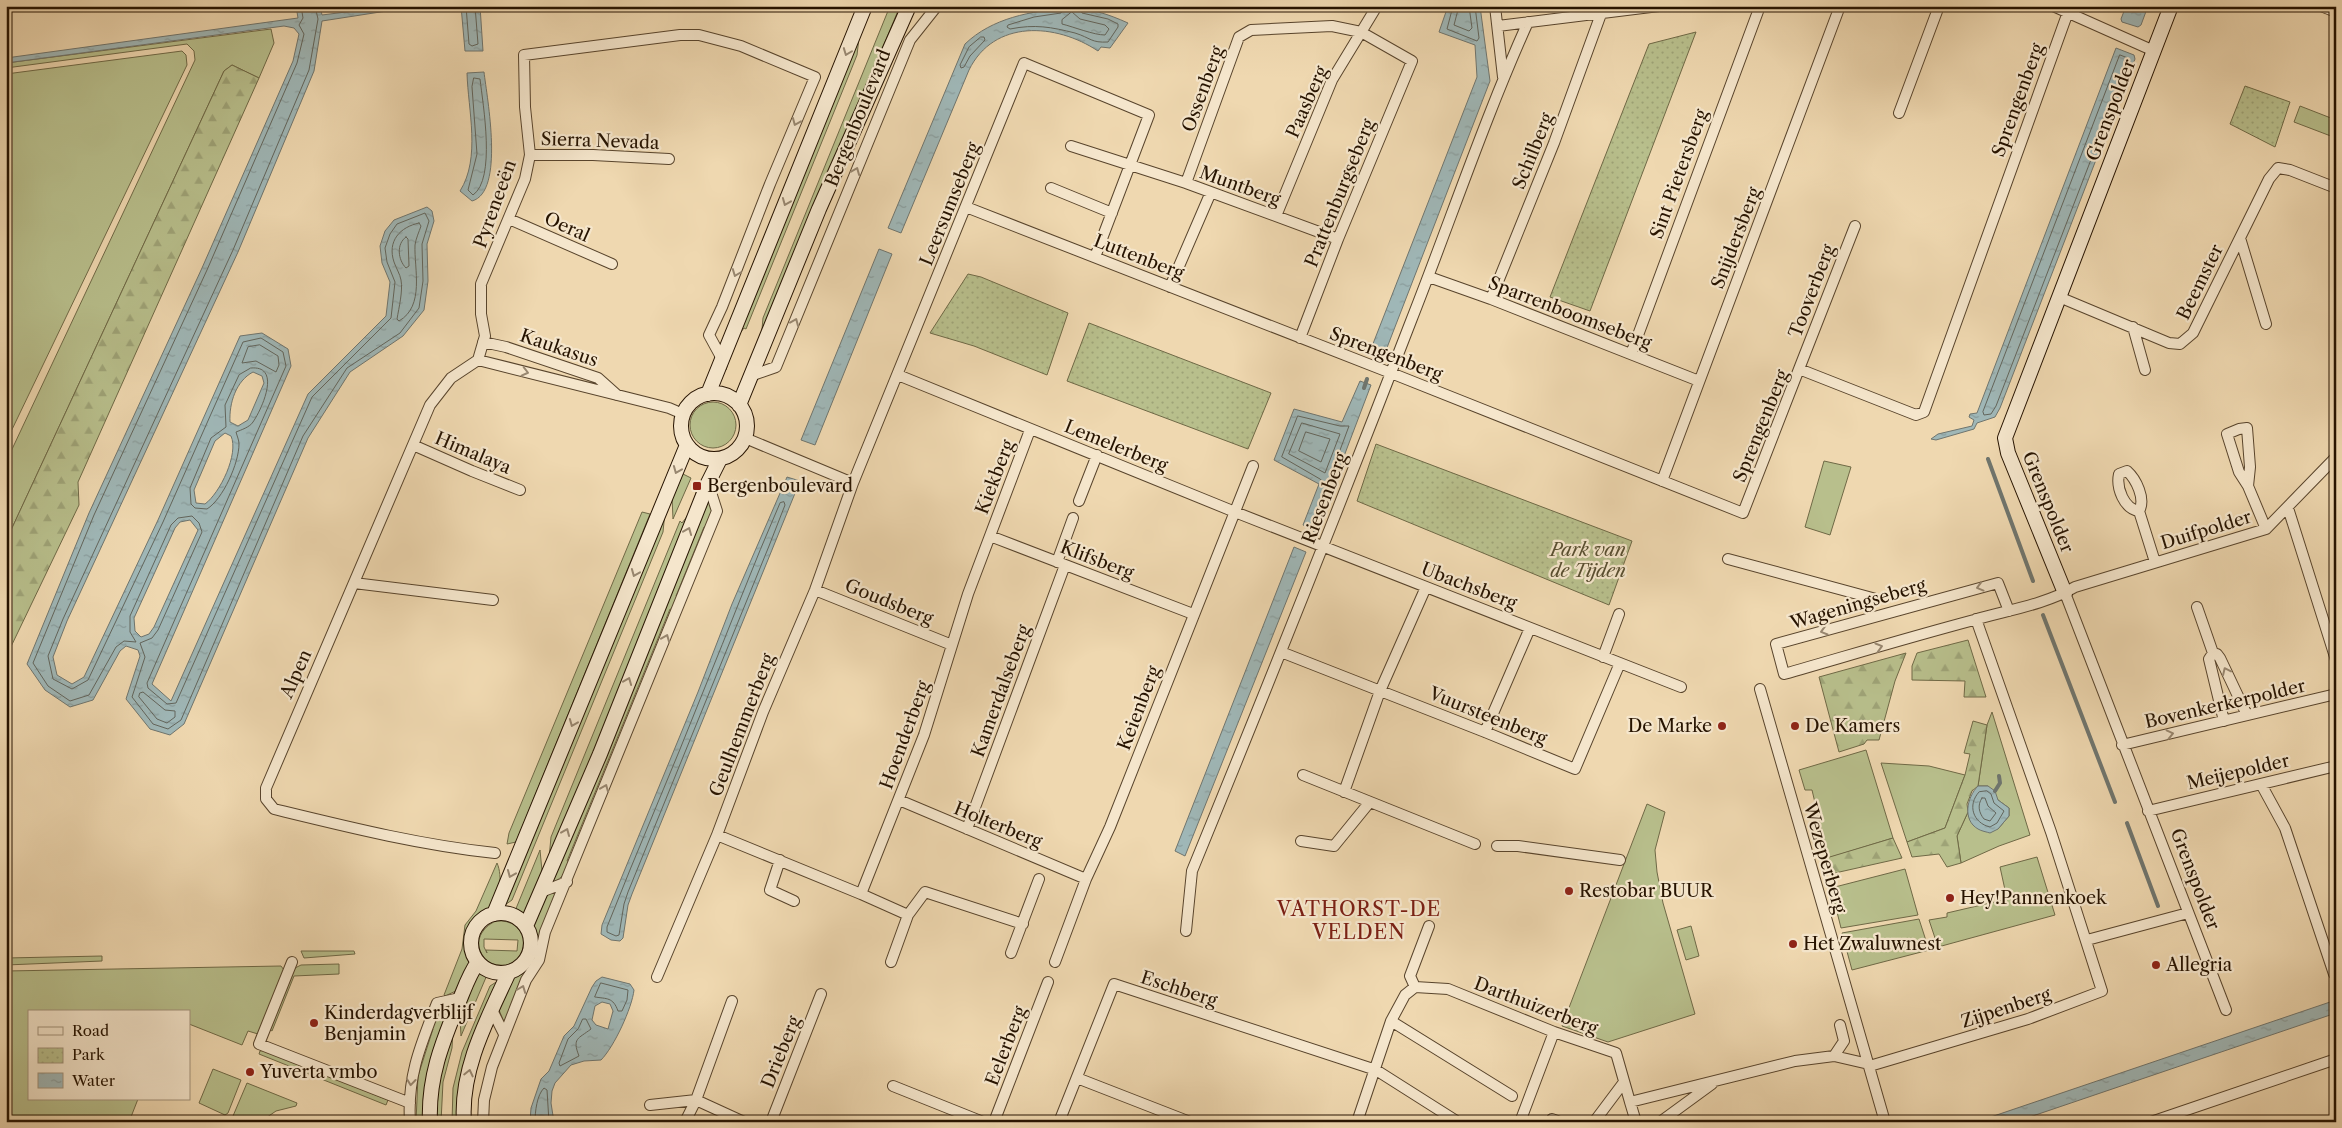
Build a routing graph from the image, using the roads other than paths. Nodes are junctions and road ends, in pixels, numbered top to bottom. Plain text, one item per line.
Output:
1 (865, 6) edge
2 (909, 6) edge
3 (937, 6) edge
4 (1377, 6) edge
5 (1495, 6) edge
6 (1659, 6) edge
7 (1760, 6) edge
8 (1840, 6) edge
9 (1939, 6) edge
10 (2053, 6) edge
11 (2171, 6) edge
12 (2321, 6) edge
13 (2068, 12) junction
14 (2336, 12) edge
15 (1601, 14) junction
16 (1528, 22) junction
17 (1498, 26) junction
18 (1362, 32) junction
19 (2154, 50) junction
20 (1412, 61) joint
21 (1503, 78) junction
22 (1899, 113) dead end
23 (1071, 146) dead end
24 (530, 155) junction
25 (669, 159) dead end
26 (1131, 165) junction
27 (1186, 183) junction
28 (1051, 188) dead end
29 (2336, 188) edge
30 (1211, 192) junction
31 (966, 207) junction
32 (1112, 214) junction
33 (1276, 216) junction
34 (509, 219) junction
35 (1855, 226) dead end
36 (2240, 238) junction
37 (1338, 239) junction
38 (1095, 257) junction
39 (612, 264) dead end
40 (1428, 277) junction
41 (1170, 287) junction
42 (2059, 297) junction
43 (1491, 299) junction
44 (2266, 324) dead end
45 (2133, 327) junction
46 (1300, 338) junction
47 (483, 342) junction
48 (1630, 354) junction
49 (721, 357) junction
50 (478, 360) junction
51 (1799, 369) junction
52 (2145, 370) dead end
53 (1391, 373) junction
54 (752, 375) junction
55 (898, 375) junction
56 (1699, 381) junction
57 (708, 394) junction
58 (618, 395) junction
59 (739, 405) junction
60 (683, 414) junction
61 (1030, 430) junction
62 (745, 438) junction
63 (413, 445) junction
64 (687, 445) junction
65 (1097, 455) junction
66 (2336, 457) edge
67 (720, 459) junction
68 (1253, 466) dead end
69 (1662, 481) junction
70 (708, 483) junction
71 (853, 483) junction
72 (2248, 486) junction
73 (520, 490) dead end
74 (1079, 501) dead end
75 (2288, 508) junction
76 (1235, 512) junction
77 (2139, 512) dead end
78 (1073, 518) dead end
79 (2266, 529) junction
80 (990, 536) junction
81 (1323, 546) junction
82 (1728, 559) dead end
83 (2155, 562) junction
84 (1061, 564) junction
85 (354, 583) junction
86 (1426, 587) junction
87 (815, 590) junction
88 (2064, 593) junction
89 (1876, 599) dead end
90 (493, 600) dead end
91 (2197, 607) dead end
92 (2009, 611) junction
93 (1193, 614) junction
94 (1619, 614) dead end
95 (1976, 619) junction
96 (1530, 628) junction
97 (952, 644) junction
98 (1281, 652) junction
99 (2213, 653) junction
100 (1603, 656) junction
101 (2336, 660) edge
102 (1620, 663) junction
103 (1681, 687) dead end
104 (1760, 689) dead end
105 (1380, 691) junction
106 (2336, 694) edge
107 (2247, 716) junction
108 (2224, 721) junction
109 (1485, 732) junction
110 (2122, 745) junction
111 (2336, 766) edge
112 (1303, 776) dead end
113 (2261, 784) junction
114 (1344, 792) junction
115 (898, 800) junction
116 (1369, 803) junction
117 (2148, 811) junction
118 (967, 829) junction
119 (717, 835) junction
120 (1301, 841) dead end
121 (1475, 844) dead end
122 (1497, 846) dead end
123 (495, 853) dead end
124 (780, 860) junction
125 (1620, 860) dead end
126 (1039, 879) dead end
127 (1086, 879) junction
128 (566, 882) junction
129 (541, 892) junction
130 (861, 894) junction
131 (794, 901) dead end
132 (494, 914) junction
133 (2188, 914) junction
134 (908, 915) junction
135 (1023, 924) junction
136 (526, 926) junction
137 (1429, 926) dead end
138 (1186, 931) dead end
139 (2087, 940) junction
140 (1011, 954) dead end
141 (292, 962) dead end
142 (478, 962) junction
143 (891, 962) dead end
144 (1055, 962) dead end
145 (508, 972) junction
146 (2334, 974) dead end
147 (657, 977) dead end
148 (1048, 982) dead end
149 (1415, 987) junction
150 (822, 994) dead end
151 (460, 998) junction
152 (732, 1001) dead end
153 (492, 1010) junction
154 (2226, 1010) dead end
155 (1391, 1021) junction
156 (1840, 1024) dead end
157 (1554, 1032) junction
158 (504, 1034) junction
159 (1834, 1056) junction
160 (2336, 1059) edge
161 (1868, 1064) junction
162 (1376, 1070) junction
163 (1077, 1078) junction
164 (1716, 1081) junction
165 (1624, 1082) junction
166 (893, 1086) dead end
167 (1512, 1096) dead end
168 (696, 1100) junction
169 (1630, 1102) junction
170 (410, 1103) junction
171 (650, 1105) dead end
172 (410, 1122) edge
173 (430, 1122) edge
174 (464, 1122) edge
175 (483, 1122) edge
176 (685, 1122) edge
177 (744, 1122) edge
178 (771, 1122) edge
179 (983, 1122) edge
180 (994, 1122) edge
181 (1059, 1122) edge
182 (1190, 1122) edge
183 (1357, 1122) edge
184 (1458, 1122) edge
185 (1520, 1122) edge
186 (1594, 1122) edge
187 (1636, 1122) edge
188 (1660, 1122) edge
189 (1884, 1122) edge
190 (2151, 1122) edge

1 -> 49 main road, Bergenboulevard
2 - 54 main road, Bergenboulevard
54 -> 3 street, Bergenboulevard
4 - 18 street, Paasberg
5 - 17 street, Riesenberg
6 - 15 street
7 - 48 street, Sint Pietersberg
8 - 56 street, Snijdersberg
9 - 22 street
10 - 13 street
11 - 19 main road, Grenspolder
12 - 14 street
13 - 19 street
13 - 51 street, Sprengenberg
15 - 16 street
15 - 43 street, Schilberg
16 - 17 street
16 - 21 street, Riesenberg
17 - 21 street, Riesenberg
18 - 20 street, Ossenberg
18 - 27 street, Ossenberg
18 - 33 street, Paasberg
19 - 42 main road, Grenspolder
20 - 37 street, Prattenburgseberg
21 - 40 street, Riesenberg
23 - 26 street, Muntberg
24 - 25 street, Sierra Nevada
24 - 34 street, Pyreneeën
24 -> 49 street, Pyreneeën
26 - 27 street, Muntberg
26 - 31 street, Leersumseberg
26 - 32 street
27 - 30 street, Muntberg
28 - 32 street
29 - 36 street, Beemster
30 - 33 street, Muntberg
30 - 41 street
31 - 38 street, Luttenberg
31 - 55 street, Leersumseberg
32 - 38 street
33 - 37 street, Muntberg
34 - 39 street, Oeral
34 - 47 street, Pyreneeën
35 - 51 street, Tooverberg
36 - 44 street, Beemster
36 - 45 street, Beemster
37 - 46 street, Prattenburgseberg
38 - 41 street, Luttenberg
40 - 43 street, Sparrenboomseberg
40 - 53 street, Riesenberg
41 - 46 street, Luttenberg
42 - 45 street, Beemster
42 - 88 main road, Grenspolder
43 - 48 street, Sparrenboomseberg
45 - 52 street
46 - 53 street, Sprengenberg
47 - 50 street, Pyreneeën
47 - 58 street, Kaukasus
48 - 56 street, Sparrenboomseberg
49 - 57 main road, Bergenboulevard
50 -> 58 street, Kaukasus
50 - 63 street, Alpen
51 - 69 street, Sprengenberg
53 - 69 street, Sprengenberg
53 - 81 street, Riesenberg
54 - 59 main road, Bergenboulevard
55 - 61 street, Lemelerberg
55 - 71 street, Leersumseberg
56 - 69 street, Snijdersberg
57 - 59 main road
57 - 60 main road
58 - 60 street, Kaukasus
59 - 62 main road
60 - 64 main road
61 - 65 street, Lemelerberg
61 - 80 street, Kiekberg
62 - 67 main road
62 - 71 street
63 - 73 street, Himalaya
63 - 85 street, Alpen
64 - 67 main road
64 -> 132 main road
65 - 74 street
65 - 76 street, Lemelerberg
66 - 75 street, Duifpolder
67 - 70 main road
68 - 76 street, Keienberg
128 -> 70 street
129 -> 70 main road
71 - 87 street, Geulhemmerberg
72 - 72 street, Duifpolder
72 - 79 street, Duifpolder
75 - 79 street, Duifpolder
75 - 101 street
76 - 81 street, Lemelerberg
76 - 93 street, Keienberg
77 - 83 street, Duifpolder
78 - 84 street, Kamerdalseberg
79 - 83 street, Duifpolder
80 - 84 street, Klifsberg
80 - 97 street, Hoenderberg
81 - 86 street, Ubachsberg
81 - 98 street, Riesenberg
82 - 89 street, Wageningseberg
83 - 88 street, Duifpolder
84 - 93 street, Klifsberg
84 - 118 street, Kamerdalseberg
85 - 90 street
85 - 123 street, Alpen
86 - 96 street, Ubachsberg
86 - 105 street
87 - 97 street, Goudsberg
87 - 119 street, Geulhemmerberg
88 - 92 street, Wageningseberg
88 - 110 street, Grenspolder
91 - 99 street
92 - 95 street, Wageningseberg
92 -> 95 street, Wageningseberg
93 - 127 street, Keienberg
94 - 100 street
95 - 139 street, Zijpenberg
96 - 100 street, Ubachsberg
96 - 109 street
97 - 115 street, Hoenderberg
98 - 105 street, Vuursteenberg
98 - 138 street, Riesenberg
107 -> 99 street
99 - 108 street
100 - 102 street, Ubachsberg
102 - 103 street, Ubachsberg
102 - 109 street, Vuursteenberg
104 - 161 street, Wezeperberg
105 - 109 street, Vuursteenberg
105 - 114 street
106 - 107 street, Bovenkerkerpolder
107 - 108 street, Bovenkerkerpolder
110 -> 108 street, Bovenkerkerpolder
110 - 117 street, Grenspolder
111 - 113 street, Meijepolder
112 - 114 street
113 - 117 street, Meijepolder
113 - 146 street
114 - 116 street
115 - 118 street, Holterberg
115 - 130 street, Hoenderberg
116 - 120 street
116 - 121 street
117 - 133 street, Grenspolder
118 - 127 street, Holterberg
119 - 124 street
119 - 147 street, Geulhemmerberg
122 - 125 street
124 - 130 street
124 - 131 street
126 - 135 street
127 - 144 street, Keienberg
128 - 129 street
158 -> 128 street
129 - 136 main road
130 - 134 street
132 - 136 main road
132 - 142 main road
133 - 139 street
133 - 154 street, Grenspolder
134 - 135 street
134 - 143 street
135 - 140 street
136 - 145 main road
137 - 149 street
139 - 161 street, Zijpenberg
141 - 170 street
142 - 145 main road
142 - 151 main road
145 - 153 main road
148 - 180 street, Eelerberg
149 - 155 street
149 - 157 street, Darthuizerberg
150 - 178 street, Drieberg
151 -> 170 street
151 - 173 main road
152 - 168 street
153 - 158 street
174 -> 153 main road
155 - 162 street
155 - 167 street
156 - 159 street
157 - 165 street, Darthuizerberg
157 - 185 street
158 - 175 street
159 - 161 street
159 - 164 street
160 - 190 street
161 - 189 street, Wezeperberg
162 - 163 street, Eschberg
162 - 183 street
162 - 184 street
163 - 181 street, Eschberg
163 - 182 street
164 - 169 street
164 - 188 street
165 - 169 street, Darthuizerberg
165 - 186 street
166 - 179 street
168 - 171 street
168 - 176 street
168 - 177 street
169 - 187 street, Darthuizerberg
170 - 172 street

